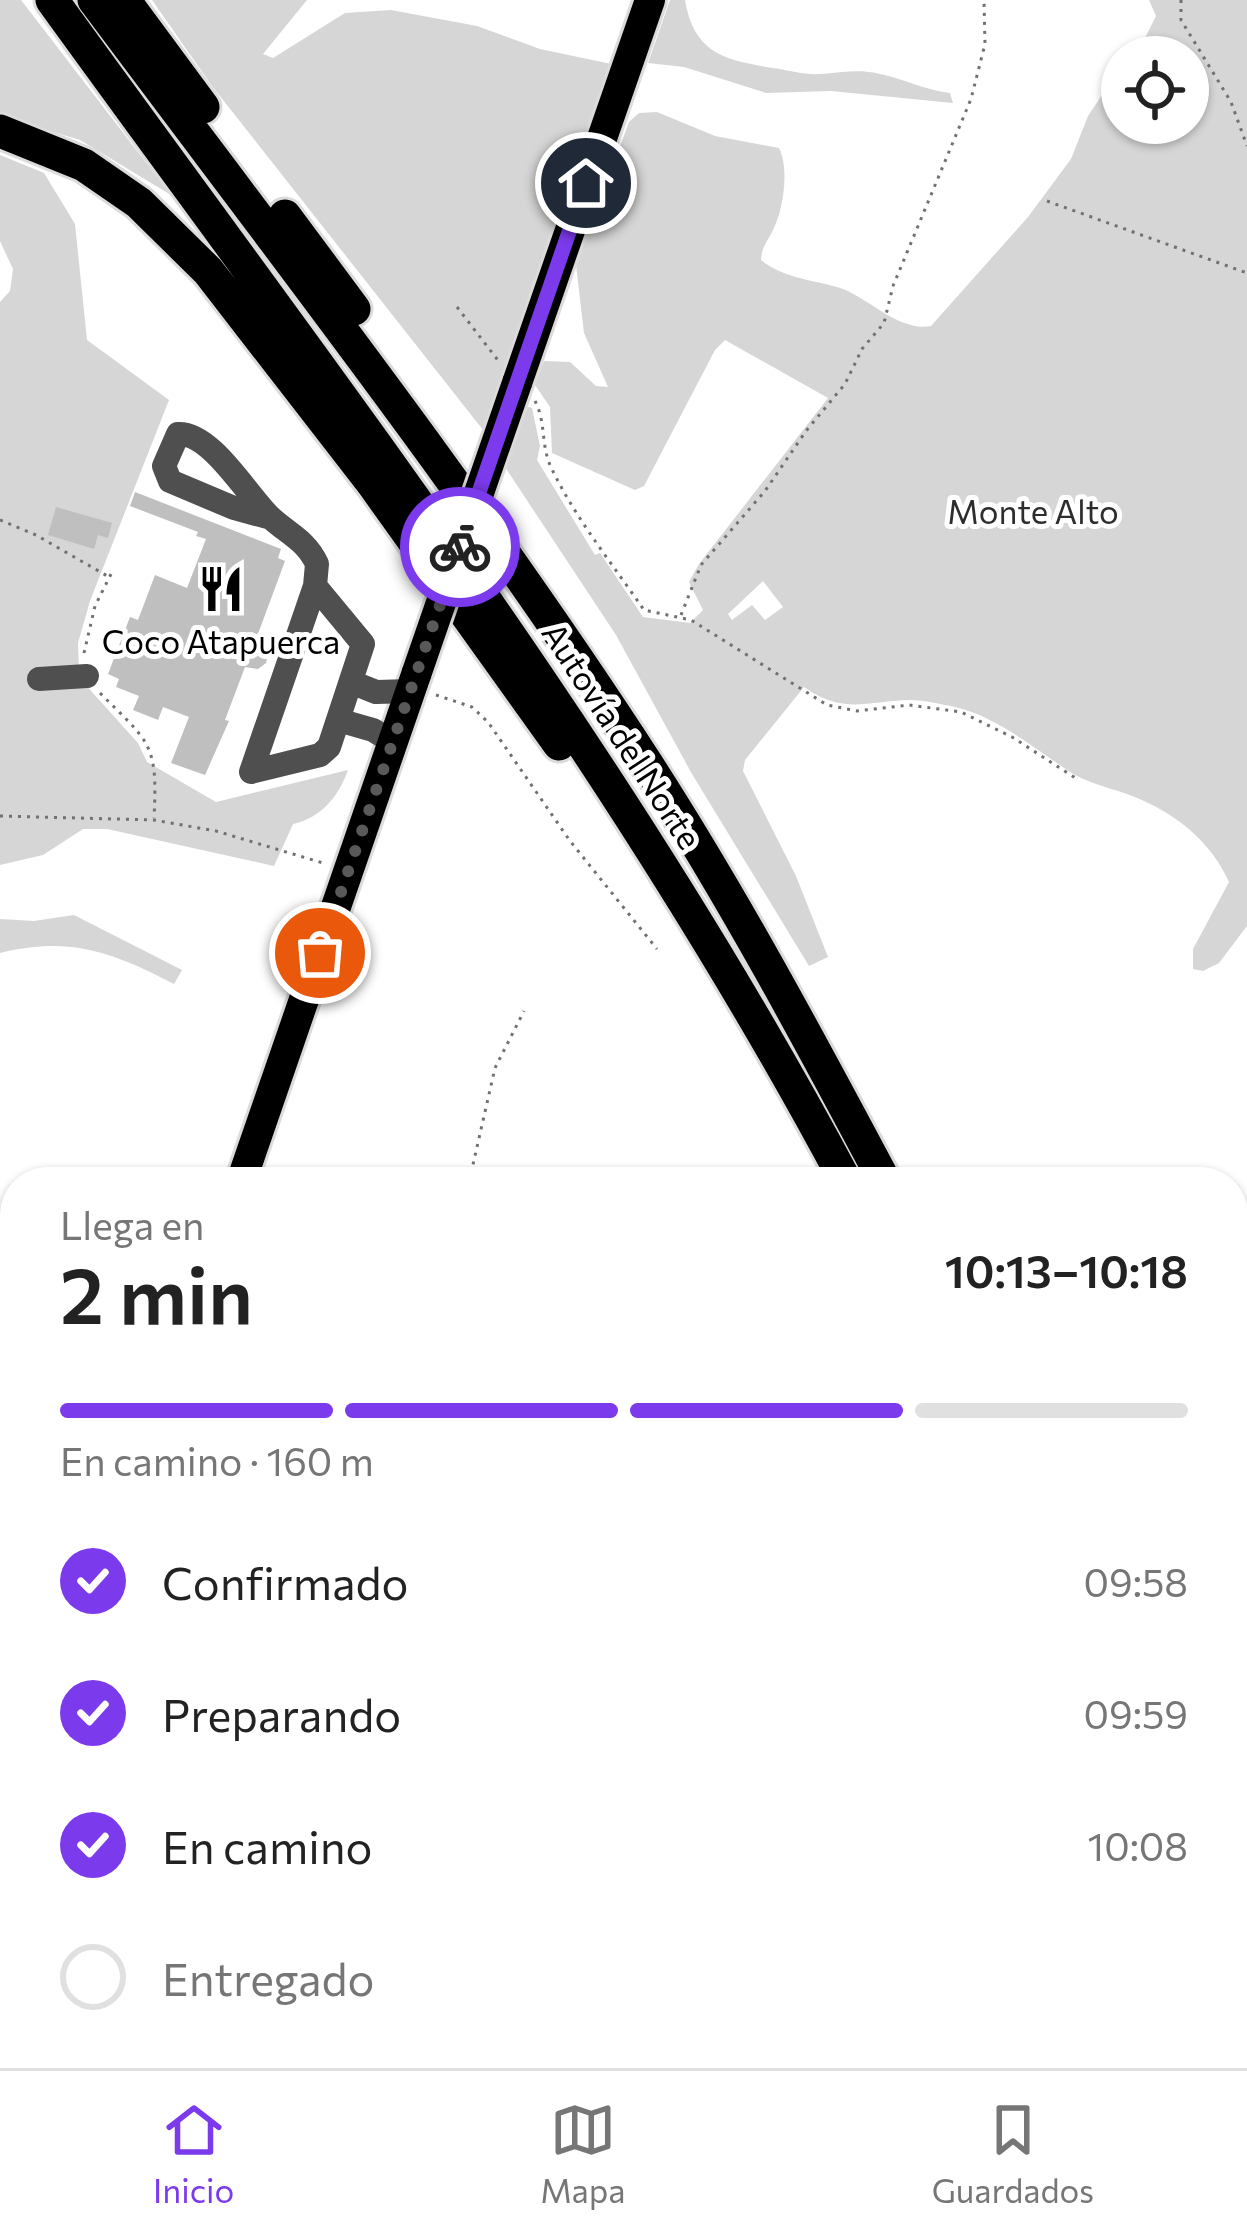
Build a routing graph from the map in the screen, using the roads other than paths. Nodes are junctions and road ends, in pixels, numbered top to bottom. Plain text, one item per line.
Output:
1 (52, 0) edge
2 (94, 0) edge
3 (124, 0) edge
4 (650, 0) edge
5 (0, 131) edge
6 (271, 518) dead end
7 (495, 539) junction
8 (315, 586) junction
9 (87, 676) road end
10 (39, 679) dead end
11 (351, 682) junction
12 (414, 682) junction
13 (338, 720) junction
14 (391, 741) junction
15 (246, 1167) edge
16 (837, 1167) edge
17 (837, 1167) edge
18 (877, 1167) edge

1 - 16 highway, Autovía del Norte
2 - 7 highway, Autovía del Norte
3 - 7 highway
4 - 12 main road, bridge
5 - 17 highway
6 - 8 street
7 - 18 highway, Autovía del Norte
8 - 11 street
8 - 13 street
9 - 10 street
11 - 12 street
11 - 13 street
12 - 14 main road
13 - 14 street
14 - 15 main road

